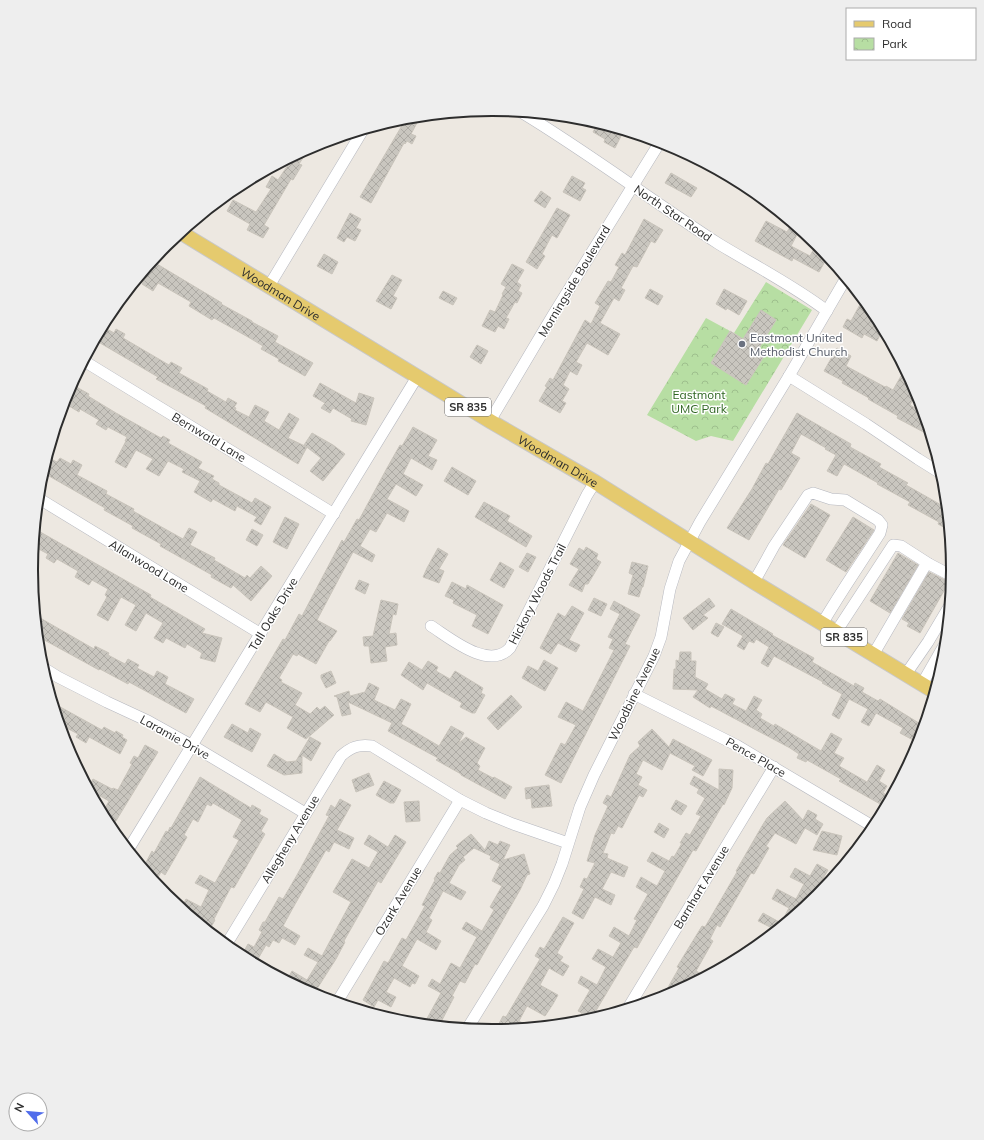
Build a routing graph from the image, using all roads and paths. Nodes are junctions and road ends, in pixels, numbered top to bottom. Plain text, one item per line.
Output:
1 (530, 118) edge
2 (360, 136) edge
3 (657, 147) edge
4 (632, 186) junction
5 (186, 236) edge
6 (843, 283) edge
7 (269, 286) junction
8 (827, 311) junction
9 (88, 363) edge
10 (789, 376) junction
11 (418, 377) junction
12 (490, 421) junction
13 (935, 470) edge
14 (595, 482) junction
15 (44, 501) edge
16 (334, 514) junction
17 (690, 542) junction
18 (929, 564) junction
19 (946, 573) edge
20 (754, 582) junction
21 (943, 616) edge
22 (822, 624) junction
23 (431, 626) dead end
24 (836, 632) junction
25 (261, 634) junction
26 (873, 655) junction
27 (937, 657) edge
28 (50, 671) edge
29 (906, 674) junction
30 (922, 684) junction
31 (930, 690) edge
32 (634, 694) junction
33 (193, 746) junction
34 (774, 767) junction
35 (460, 800) junction
36 (305, 813) junction
37 (868, 823) edge
38 (568, 843) junction
39 (131, 845) edge
40 (229, 939) edge
41 (340, 998) edge
42 (632, 1002) edge
43 (471, 1023) edge

1 - 4 street, North Star Road
2 - 7 street
3 - 4 street, Morningside Boulevard
4 - 8 street, North Star Road
4 - 12 street, Morningside Boulevard
5 - 7 main road, Woodman Drive / SR 835
6 - 8 street, Woodbine Avenue
7 - 11 main road, Woodman Drive / SR 835
8 - 10 street, Woodbine Avenue
9 - 16 street, Bernwald Lane
10 - 13 street
10 - 17 street, Woodbine Avenue
11 - 12 main road, Woodman Drive / SR 835
11 - 16 street, Tall Oaks Drive
12 - 14 main road, Woodman Drive / SR 835
14 - 17 main road, Woodman Drive / SR 835
14 - 23 street, Hickory Woods Trail
15 - 25 street, Allanwood Lane
16 - 25 street, Tall Oaks Drive
17 - 20 main road, Woodman Drive / SR 835
17 - 32 street, Woodbine Avenue
18 - 19 street
18 - 24 street
18 - 26 street
20 - 22 main road, Woodman Drive / SR 835
20 - 22 street
21 - 29 street
22 - 24 main road, Woodman Drive / SR 835
24 - 26 main road, Woodman Drive / SR 835
25 - 33 street, Tall Oaks Drive
26 - 29 main road, Woodman Drive / SR 835
27 - 30 street
28 - 33 street, Laramie Drive
29 - 30 main road, Woodman Drive / SR 835
30 - 31 main road, Woodman Drive / SR 835
32 - 34 street, Pence Place
32 - 38 street, Woodbine Avenue
33 - 36 street, Laramie Drive
33 - 39 street, Tall Oaks Drive
34 - 37 street, Pence Place
34 - 42 street, Barnhart Avenue
35 - 36 street, Allegheny Avenue
35 - 38 street
35 - 41 street, Ozark Avenue
36 - 40 street, Allegheny Avenue
38 - 43 street, Woodbine Avenue

